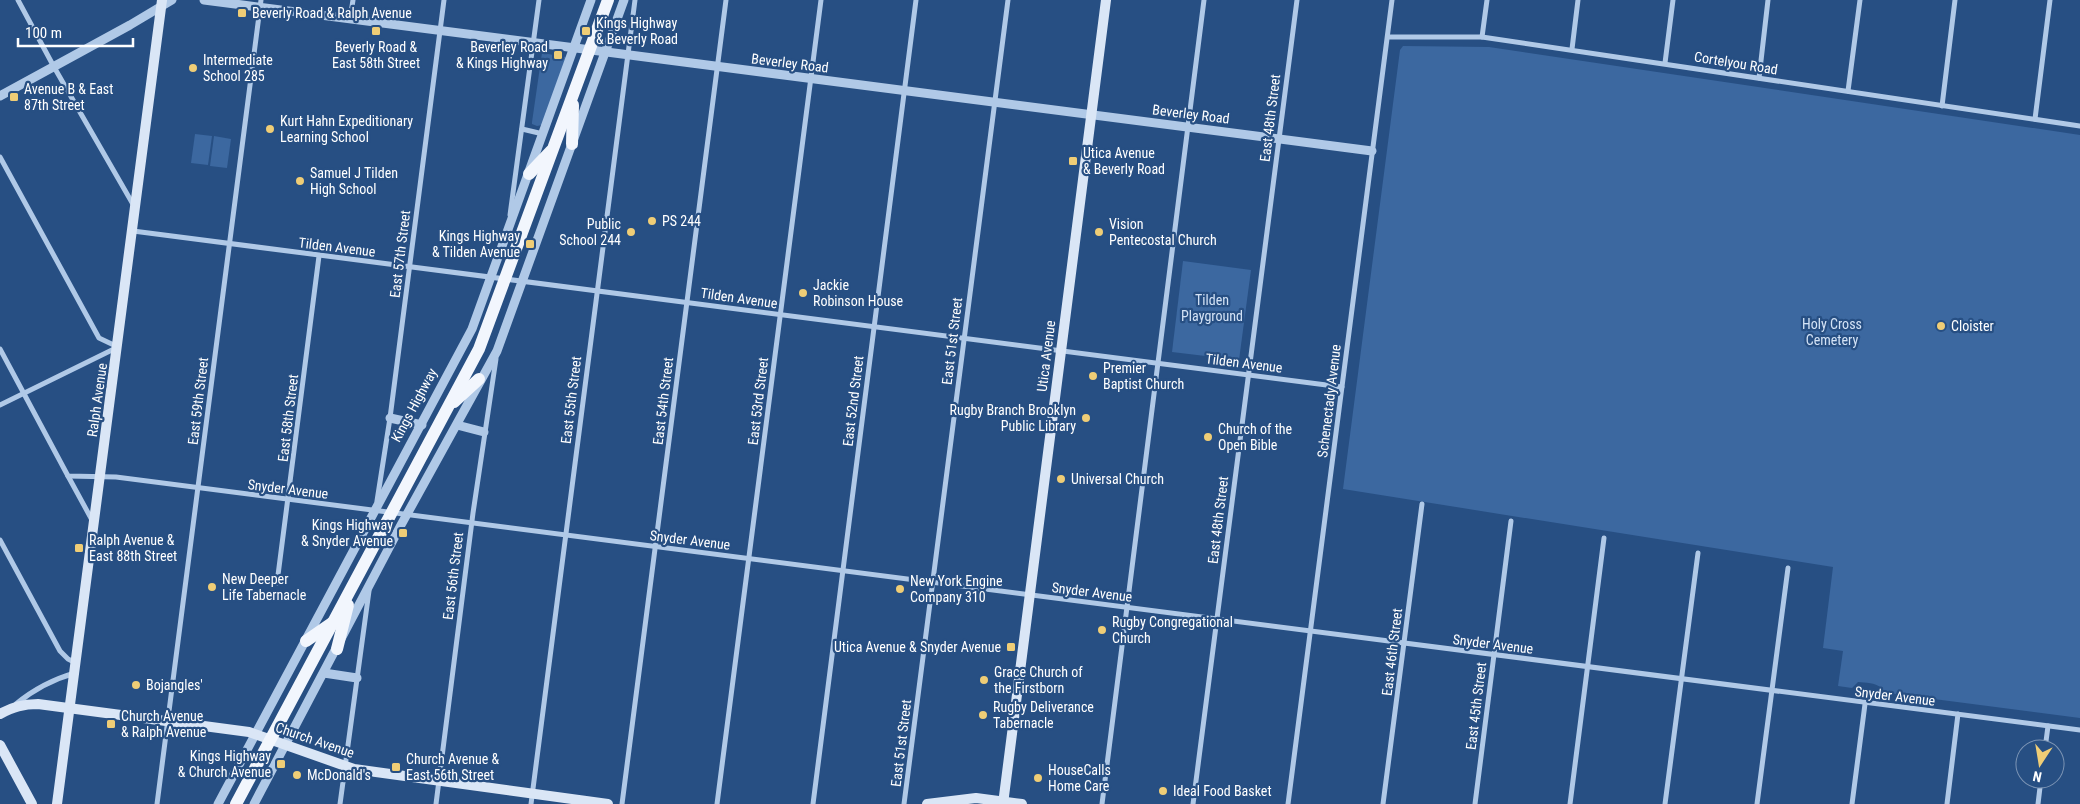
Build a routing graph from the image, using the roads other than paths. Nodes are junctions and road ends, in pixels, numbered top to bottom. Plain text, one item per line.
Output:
1 (18, 0) edge
2 (172, 0) edge
3 (204, 0) edge
4 (352, 0) edge
5 (444, 0) edge
6 (539, 0) edge
7 (591, 0) edge
8 (608, 0) edge
9 (624, 0) edge
10 (635, 0) edge
11 (726, 0) edge
12 (821, 0) edge
13 (916, 0) edge
14 (1008, 0) edge
15 (1106, 0) edge
16 (1204, 0) edge
17 (1296, 0) edge
18 (1392, 0) edge
19 (1487, 0) edge
20 (1578, 0) edge
21 (1673, 0) edge
22 (1768, 0) edge
23 (1860, 0) edge
24 (1955, 0) edge
25 (2050, 0) edge
26 (162, 3) edge
27 (260, 4) edge
28 (350, 19) junction
29 (440, 30) junction
30 (1388, 37) junction
31 (1482, 37) junction
32 (534, 42) junction
33 (574, 48) junction
34 (1572, 49) junction
35 (590, 50) junction
36 (605, 52) junction
37 (627, 54) junction
38 (1665, 63) junction
39 (54, 67) junction
40 (717, 68) junction
41 (1759, 78) junction
42 (810, 80) junction
43 (1848, 91) junction
44 (904, 92) junction
45 (0, 96) edge
46 (573, 96) junction
47 (994, 103) junction
48 (1942, 106) junction
49 (1092, 114) junction
50 (2035, 119) junction
51 (2080, 126) edge
52 (1188, 127) junction
53 (522, 129) junction
54 (543, 134) junction
55 (1279, 139) junction
56 (572, 144) junction
57 (554, 148) junction
58 (1372, 151) junction
59 (0, 157) edge
60 (528, 174) junction
61 (136, 209) junction
62 (132, 231) junction
63 (507, 233) junction
64 (230, 244) junction
65 (319, 256) junction
66 (410, 268) junction
67 (491, 278) junction
68 (506, 280) junction
69 (523, 282) junction
70 (597, 291) junction
71 (687, 303) junction
72 (780, 315) junction
73 (874, 327) junction
74 (964, 338) junction
75 (118, 347) junction
76 (0, 349) edge
77 (496, 351) junction
78 (1061, 352) junction
79 (1158, 364) junction
80 (1248, 375) junction
81 (479, 379) junction
82 (1342, 387) junction
83 (23, 392) junction
84 (0, 405) edge
85 (448, 407) junction
86 (390, 418) junction
87 (422, 424) junction
88 (457, 426) junction
89 (484, 432) junction
90 (68, 476) junction
91 (100, 477) junction
92 (198, 488) junction
93 (289, 500) junction
94 (1422, 504) dead end
95 (375, 511) junction
96 (391, 513) junction
97 (407, 515) junction
98 (1511, 521) dead end
99 (95, 524) junction
100 (472, 524) junction
101 (565, 535) junction
102 (1604, 538) dead end
103 (0, 540) edge
104 (655, 547) junction
105 (1698, 553) dead end
106 (749, 559) junction
107 (1788, 568) dead end
108 (842, 571) junction
109 (277, 583) dead end
110 (933, 583) junction
111 (353, 585) junction
112 (369, 587) junction
113 (1030, 596) junction
114 (1127, 608) junction
115 (1217, 620) junction
116 (334, 622) junction
117 (1310, 632) junction
118 (306, 641) junction
119 (1404, 644) junction
120 (337, 649) junction
121 (1494, 654) junction
122 (76, 668) junction
123 (1588, 668) junction
124 (324, 673) junction
125 (357, 678) junction
126 (1682, 680) junction
127 (1771, 692) junction
128 (1865, 704) junction
129 (12, 707) junction
130 (70, 708) junction
131 (0, 714) edge
132 (1958, 714) junction
133 (168, 722) junction
134 (2048, 726) junction
135 (2080, 730) edge
136 (255, 734) junction
137 (271, 739) junction
138 (2046, 739) edge
139 (285, 744) junction
140 (0, 745) edge
141 (345, 766) junction
142 (439, 781) junction
143 (2040, 789) edge
144 (531, 799) edge
145 (1003, 803) edge
146 (32, 804) edge
147 (57, 804) edge
148 (157, 804) edge
149 (218, 804) edge
150 (236, 804) edge
151 (254, 804) edge
152 (340, 804) edge
153 (436, 804) edge
154 (608, 804) edge
155 (622, 804) edge
156 (717, 804) edge
157 (813, 804) edge
158 (904, 804) edge
159 (927, 804) edge
160 (1022, 804) edge
161 (1102, 804) edge
162 (1193, 804) edge
163 (1288, 804) edge
164 (1383, 804) edge
165 (1476, 804) edge
166 (1570, 804) edge
167 (1665, 804) edge
168 (1757, 804) edge
169 (1852, 804) edge
170 (1947, 804) edge
171 (2038, 804) edge

1 - 39 street
2 - 26 street
3 - 27 street, Beverley Road
4 - 28 street
5 - 29 street, East 57th Street
6 - 32 street
7 - 33 street, Kings Highway
8 - 35 main road
9 - 36 street
10 - 37 street, East 55th Street
11 - 40 street, East 54th Street
12 - 42 street, East 53rd Street
13 - 44 street, East 52nd Street
14 - 47 street, East 51st Street
15 - 49 main road, Utica Avenue
16 - 52 street
17 - 55 street, East 48th Street
18 - 30 street, Schenectady Avenue
19 - 31 street
20 - 34 street
21 - 38 street
22 - 41 street
23 - 43 street
24 - 48 street
25 - 50 street
26 - 39 street
26 - 61 main road, Ralph Avenue
27 - 28 street, Beverley Road
27 - 64 street, East 59th Street
28 - 29 street, Beverley Road
29 - 32 street, Beverley Road
29 - 66 street, East 57th Street
30 - 31 street, Cortelyou Road
30 - 58 street, Schenectady Avenue
31 - 34 street, Cortelyou Road
32 - 33 street, Beverley Road
32 - 53 street
33 - 35 street, Beverley Road
33 - 54 street, Kings Highway
34 - 38 street, Cortelyou Road
35 - 36 street, Beverley Road
35 - 46 main road
36 - 37 street, Beverley Road
36 - 56 street
37 - 40 street, Beverley Road
37 - 70 street, East 55th Street
38 - 41 street, Cortelyou Road
39 - 45 street
39 - 61 street
40 - 42 street, Beverley Road
40 - 71 street, East 54th Street
41 - 43 street, Cortelyou Road
42 - 44 street, Beverley Road
42 - 72 street, East 53rd Street
43 - 48 street, Cortelyou Road
44 - 47 street, Beverley Road
44 - 73 street, East 52nd Street
46 - 56 main road
46 - 57 main road
47 - 49 street, Beverley Road
47 - 74 street, East 51st Street
48 - 50 street, Cortelyou Road
49 - 52 street, Beverley Road
49 - 78 main road, Utica Avenue
50 - 51 street, Cortelyou Road
52 - 55 street, Beverley Road
52 - 79 street
53 - 54 street
53 - 63 street
54 - 60 street, Kings Highway
55 - 58 street, Beverley Road
55 - 80 street, East 48th Street
56 - 69 street
57 - 60 main road
57 - 68 main road
58 - 82 street, Schenectady Avenue
59 - 75 street
60 - 63 street, Kings Highway
61 - 62 main road, Ralph Avenue
62 - 64 street, Tilden Avenue
62 - 75 main road, Ralph Avenue
63 - 67 street, Kings Highway
64 - 65 street, Tilden Avenue
64 - 92 street, East 59th Street
65 - 66 street, Tilden Avenue
65 - 93 street, East 58th Street
66 - 67 street, Tilden Avenue
66 - 86 street, East 57th Street
67 - 68 street, Tilden Avenue
67 - 87 street, Kings Highway
68 - 69 street, Tilden Avenue
68 - 85 main road
69 - 70 street, Tilden Avenue
69 - 77 street
70 - 71 street, Tilden Avenue
70 - 101 street, East 55th Street
71 - 72 street, Tilden Avenue
71 - 104 street, East 54th Street
72 - 73 street, Tilden Avenue
72 - 106 street, East 53rd Street
73 - 74 street, Tilden Avenue
73 - 108 street, East 52nd Street
74 - 78 street, Tilden Avenue
74 - 110 street, East 51st Street
75 - 83 street
75 - 91 main road, Ralph Avenue
76 - 83 street
77 - 81 street
77 - 89 street, East 56th Street
78 - 79 street, Tilden Avenue
78 - 113 main road, Utica Avenue
79 - 80 street, Tilden Avenue
79 - 114 street
80 - 82 street, Tilden Avenue
80 - 115 street, East 48th Street
81 - 85 main road
81 - 88 street
82 - 117 street, Schenectady Avenue
83 - 84 street
83 - 90 street
85 - 96 main road
86 - 87 street
86 - 95 street, East 57th Street
87 - 95 street, Kings Highway
88 - 89 street
88 - 97 street
89 - 100 street, East 56th Street
90 - 91 street, Snyder Avenue
90 - 99 street
91 - 92 street, Snyder Avenue
91 - 99 main road, Ralph Avenue
92 - 93 street, Snyder Avenue
92 - 133 street, East 59th Street
93 - 95 street, Snyder Avenue
93 - 109 street, East 58th Street
94 - 119 street, East 46th Street
95 - 96 street, Snyder Avenue
95 - 118 street, Kings Highway
96 - 97 street, Snyder Avenue
96 - 111 main road
97 - 100 street, Snyder Avenue
97 - 112 street
98 - 121 street, East 45th Street
99 - 122 main road, Ralph Avenue
100 - 101 street, Snyder Avenue
100 - 142 street, East 56th Street
101 - 104 street, Snyder Avenue
101 - 144 street, East 55th Street
102 - 123 street
103 - 122 street
104 - 106 street, Snyder Avenue
104 - 155 street, East 54th Street
105 - 126 street
106 - 108 street, Snyder Avenue
106 - 156 street, East 53rd Street
107 - 127 street
108 - 110 street, Snyder Avenue
108 - 157 street, East 52nd Street
110 - 113 street, Snyder Avenue
110 - 158 street, East 51st Street
111 - 116 main road
111 - 120 main road
112 - 120 street
112 - 125 street
113 - 114 street, Snyder Avenue
113 - 145 main road, Utica Avenue
114 - 115 street, Snyder Avenue
114 - 161 street
115 - 117 street, Snyder Avenue
115 - 162 street, East 48th Street
116 - 118 main road
116 - 137 main road
117 - 119 street, Snyder Avenue
117 - 163 street, Schenectady Avenue
118 - 136 street, Kings Highway
119 - 121 street, Snyder Avenue
119 - 164 street, East 46th Street
120 - 124 street
121 - 123 street, Snyder Avenue
121 - 165 street, East 45th Street
122 - 129 street, Church Avenue
122 - 130 main road, Ralph Avenue
123 - 126 street, Snyder Avenue
123 - 166 street
124 - 125 street
124 - 139 street
125 - 141 street
126 - 127 street, Snyder Avenue
126 - 167 street
127 - 128 street, Snyder Avenue
127 - 168 street
128 - 132 street, Snyder Avenue
128 - 169 street
129 - 130 main road, Church Avenue
129 - 131 main road, Church Avenue
130 - 133 main road, Church Avenue
130 - 147 main road, Ralph Avenue
132 - 134 street, Snyder Avenue
132 - 170 street
133 - 136 main road, Church Avenue
133 - 148 street, East 59th Street
134 - 135 street, Snyder Avenue
134 - 138 street
136 - 137 main road, Church Avenue
136 - 149 street, Kings Highway
137 - 139 main road, Church Avenue
137 - 150 main road
139 - 141 main road, Church Avenue
139 - 151 street
140 - 146 main road
141 - 142 main road, Church Avenue
141 - 152 street
142 - 144 main road, Church Avenue
142 - 153 street, East 56th Street
143 - 171 street
144 - 154 main road, Church Avenue
145 - 159 main road
145 - 160 main road

